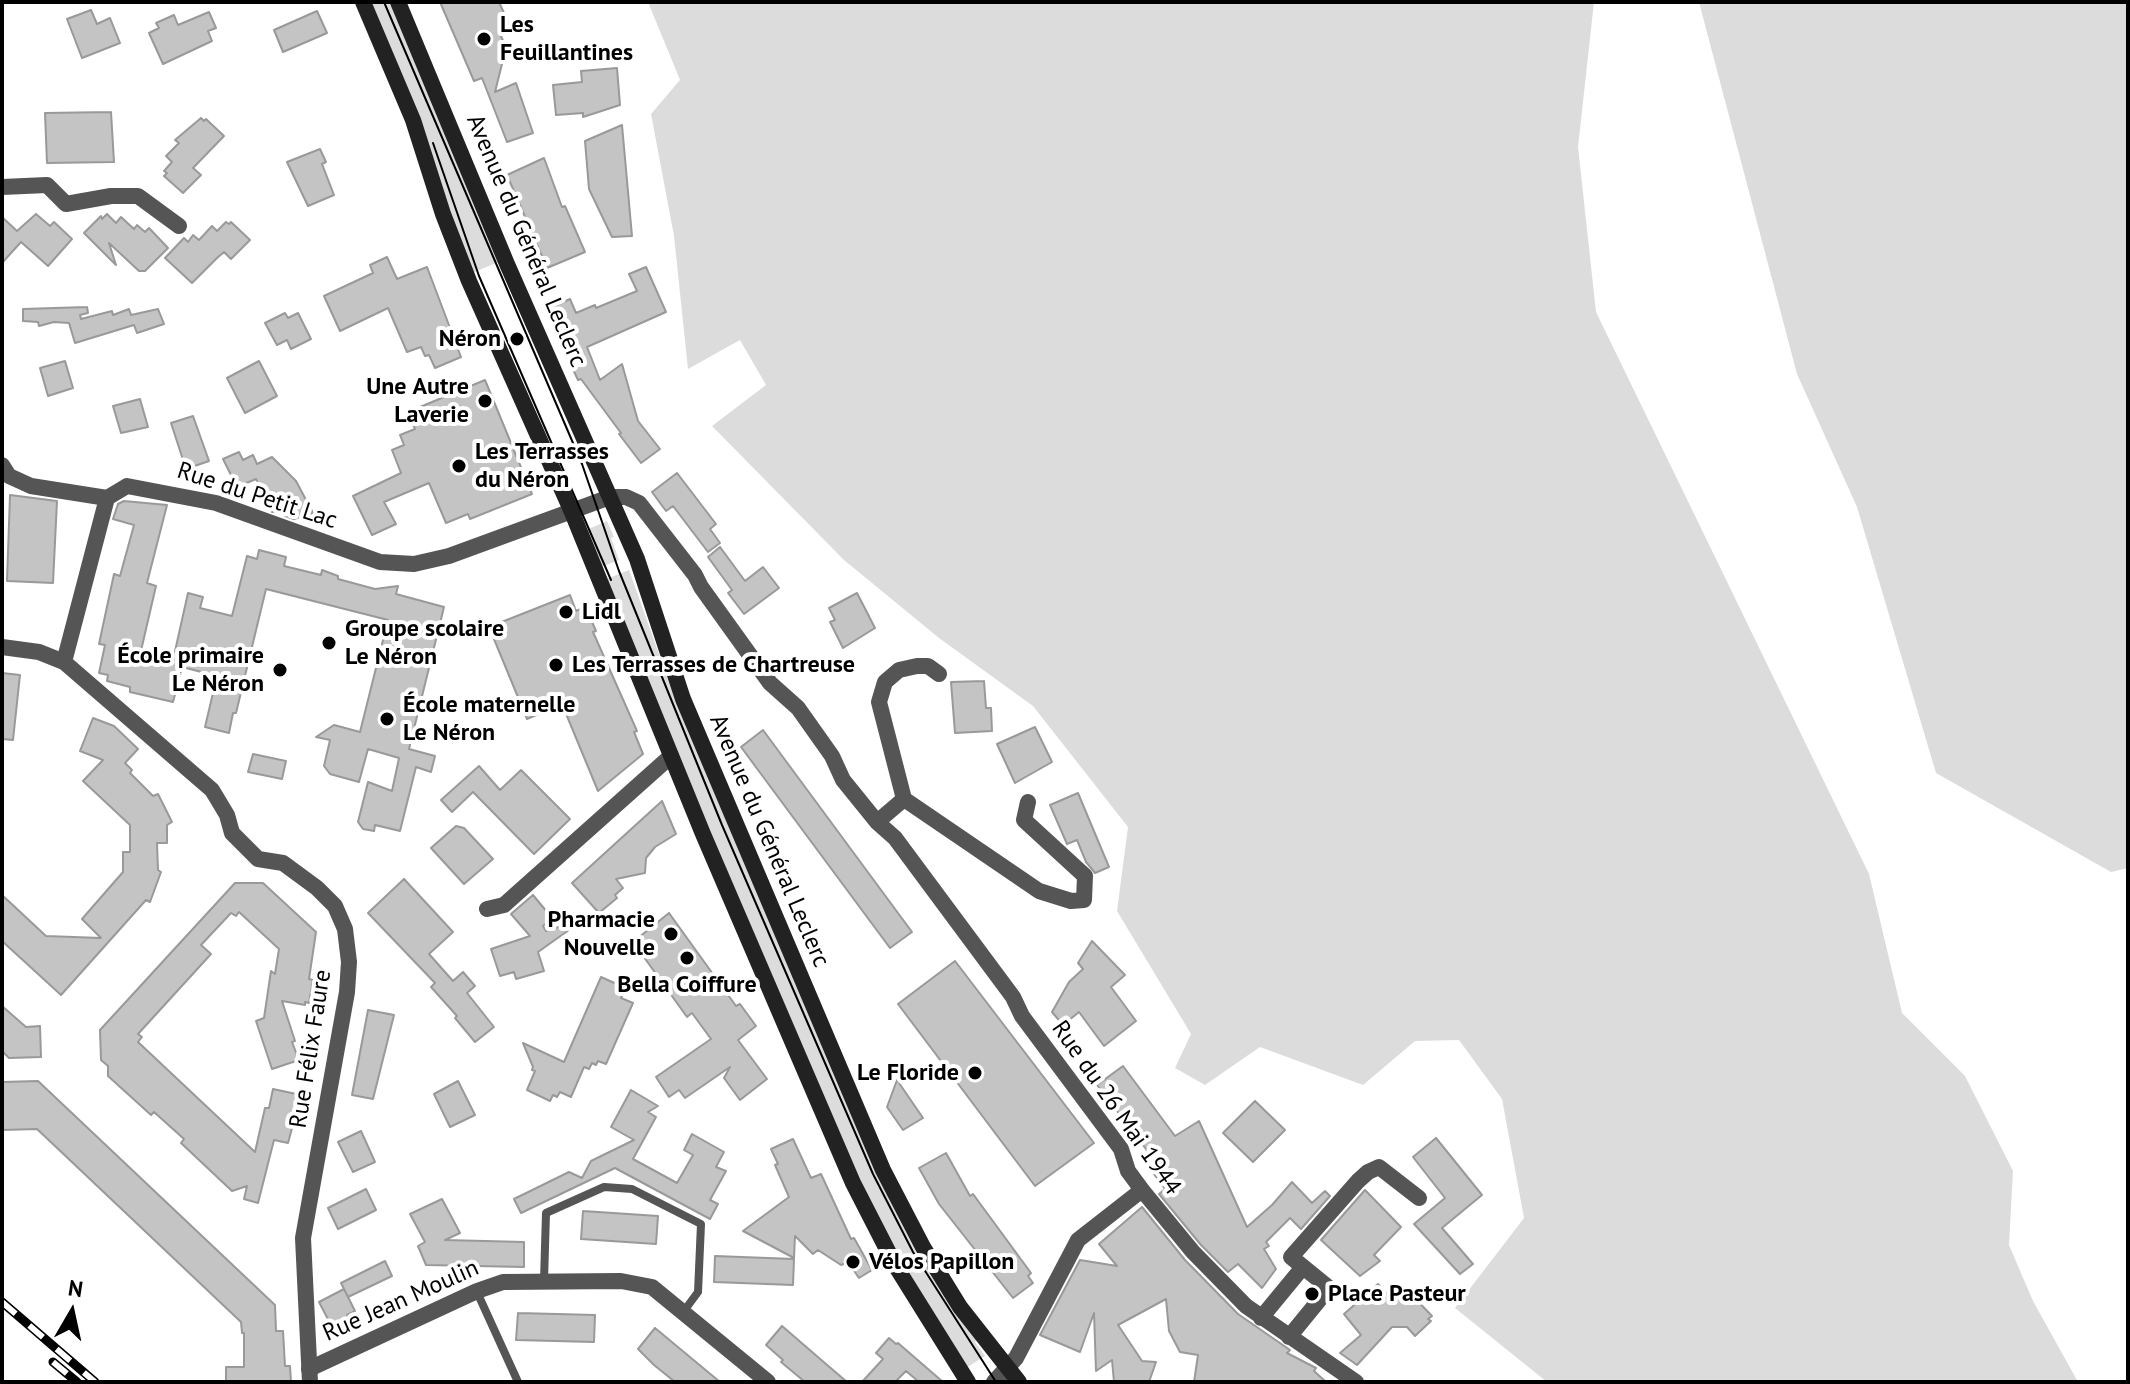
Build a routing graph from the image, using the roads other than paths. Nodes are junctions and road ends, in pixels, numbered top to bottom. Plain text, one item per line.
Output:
1 (363, 2) edge
2 (398, 2) edge
3 (2, 187) edge
4 (179, 226) dead end
5 (2, 465) edge
6 (610, 497) junction
7 (107, 498) junction
8 (571, 510) junction
9 (2, 647) edge
10 (64, 662) junction
11 (939, 674) dead end
12 (671, 756) junction
13 (904, 799) junction
14 (1028, 802) dead end
15 (877, 822) junction
16 (487, 909) dead end
17 (1142, 1190) junction
18 (1419, 1198) dead end
19 (1303, 1267) junction
20 (544, 1281) junction
21 (477, 1291) junction
22 (684, 1311) junction
23 (1261, 1318) junction
24 (1289, 1337) junction
25 (1012, 1363) junction
26 (309, 1375) edge
27 (518, 1382) edge
28 (768, 1382) edge
29 (968, 1382) edge
30 (994, 1382) edge
31 (1019, 1382) edge
32 (1356, 1382) edge

1 - 8 main road
2 - 6 main road, Avenue du Général Leclerc
3 - 4 street
5 - 7 street
6 - 8 street
6 - 15 street, Rue du 26 Mai 1944
6 - 25 main road, Avenue du Général Leclerc
7 - 8 street, Rue du Petit Lac
7 - 10 street
8 - 12 main road
9 - 10 street
10 - 26 street, Rue Félix Faure
11 - 13 street
12 - 16 street
12 - 29 main road
13 - 14 street
13 - 15 street
15 - 17 street, Rue du 26 Mai 1944
17 - 23 street, Rue du 26 Mai 1944
17 - 25 street
18 - 19 street
19 - 23 street
19 - 24 street
20 - 21 street, Rue Jean Moulin
20 - 22 street, Rue Jean Moulin
20 - 22 lane
21 - 26 street, Rue Jean Moulin
21 - 27 lane
22 - 28 street, Rue Jean Moulin
23 - 24 street, Rue du 26 Mai 1944
24 - 32 street, Rue du 26 Mai 1944
25 - 30 street
25 - 31 main road, Avenue du Général Leclerc

